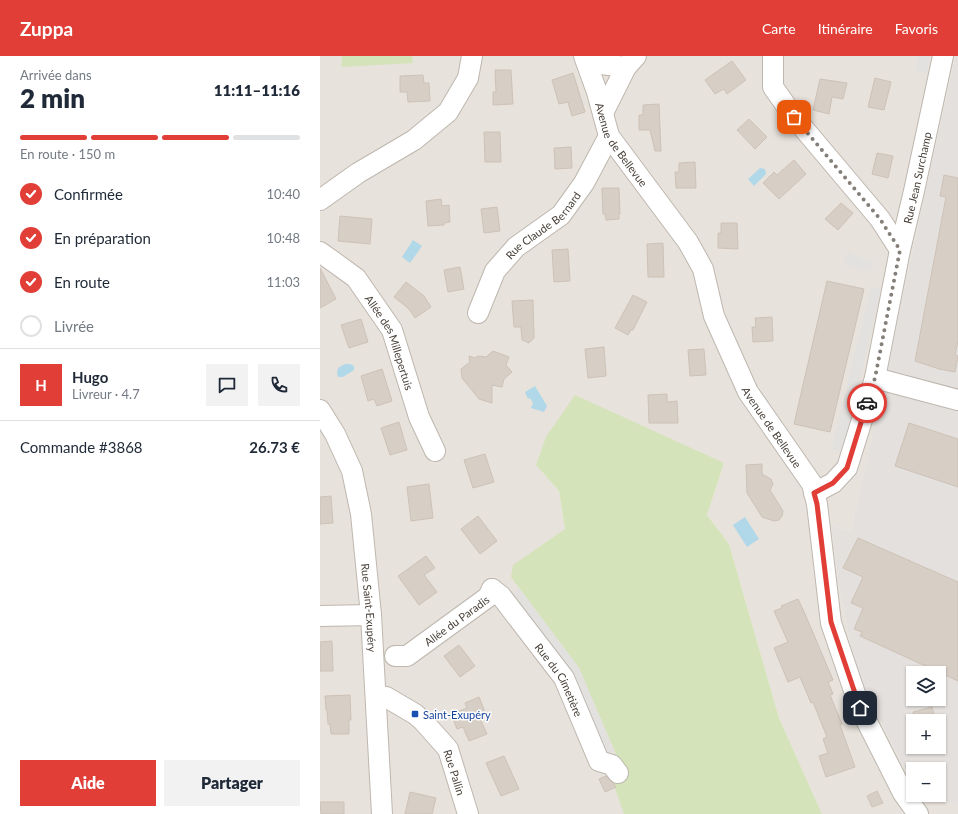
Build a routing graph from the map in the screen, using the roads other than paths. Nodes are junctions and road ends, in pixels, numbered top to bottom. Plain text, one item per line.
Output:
1 (472, 56) edge
2 (584, 56) edge
3 (588, 56) edge
4 (773, 56) edge
5 (943, 56) edge
6 (631, 61) edge
7 (603, 114) junction
8 (609, 136) junction
9 (320, 200) edge
10 (900, 250) junction
11 (320, 252) edge
12 (478, 313) dead end
13 (875, 378) junction
14 (958, 400) edge
15 (320, 410) edge
16 (435, 451) dead end
17 (814, 493) junction
18 (492, 589) joint
19 (371, 615) junction
20 (320, 616) edge
21 (374, 668) junction
22 (376, 696) junction
23 (618, 773) dead end
24 (382, 814) edge
25 (468, 814) edge
26 (918, 814) edge

1 - 9 street
2 - 7 street, Avenue de Bellevue
3 - 6 street
4 - 10 street
5 - 10 street, Rue Jean Surchamp
6 - 7 street
7 - 8 street, Avenue de Bellevue
8 - 12 street, Rue Claude Bernard
8 - 17 street, Avenue de Bellevue
10 - 13 street, Rue Jean Surchamp
11 - 16 street, Allée des Millepertuis
13 - 14 street
13 - 17 street, Rue Jean Surchamp
15 - 19 street, Rue Saint-Exupéry
17 - 26 street, Avenue de Bellevue
18 - 21 street, Allée du Paradis
18 - 23 street, Rue du Cimetière
19 - 20 street
19 - 21 street, Rue Saint-Exupéry
21 - 22 street, Rue Saint-Exupéry
22 - 24 street, Rue Saint-Exupéry
22 - 25 street, Rue Pallin

